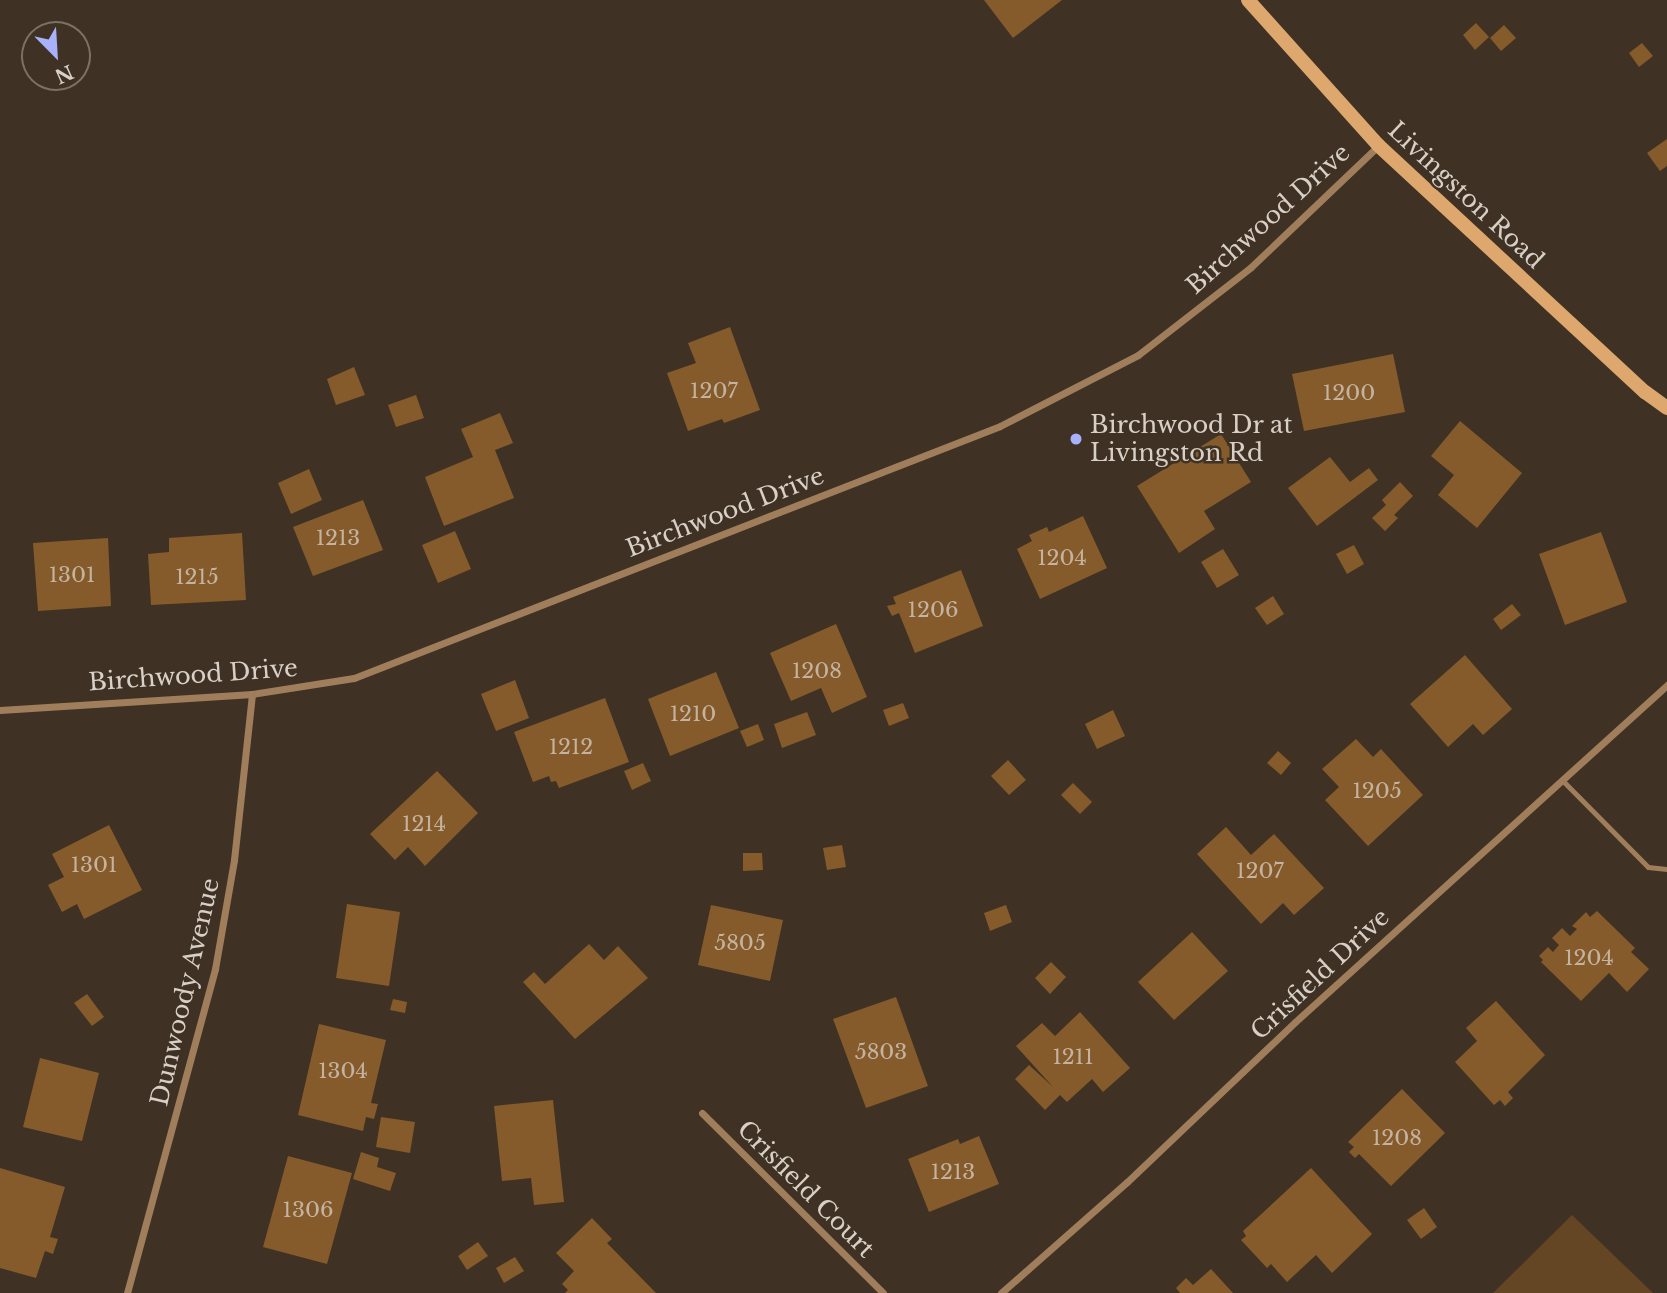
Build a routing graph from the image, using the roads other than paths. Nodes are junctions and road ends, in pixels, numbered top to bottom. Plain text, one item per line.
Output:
1 (1248, 0) edge
2 (1378, 145) junction
3 (1667, 408) edge
4 (1667, 685) edge
5 (252, 694) junction
6 (0, 710) edge
7 (1562, 780) junction
8 (1667, 869) edge
9 (702, 1113) dead end
10 (127, 1293) edge
11 (883, 1293) edge
12 (1001, 1293) edge

1 - 2 main road, Livingston Road
2 - 3 main road, Livingston Road
2 - 5 street, Birchwood Drive
4 - 7 street, Crisfield Drive
5 - 6 street, Birchwood Drive
5 - 10 street, Dunwoody Avenue
7 - 8 lane
7 - 12 street, Crisfield Drive
9 - 11 street, Crisfield Court

